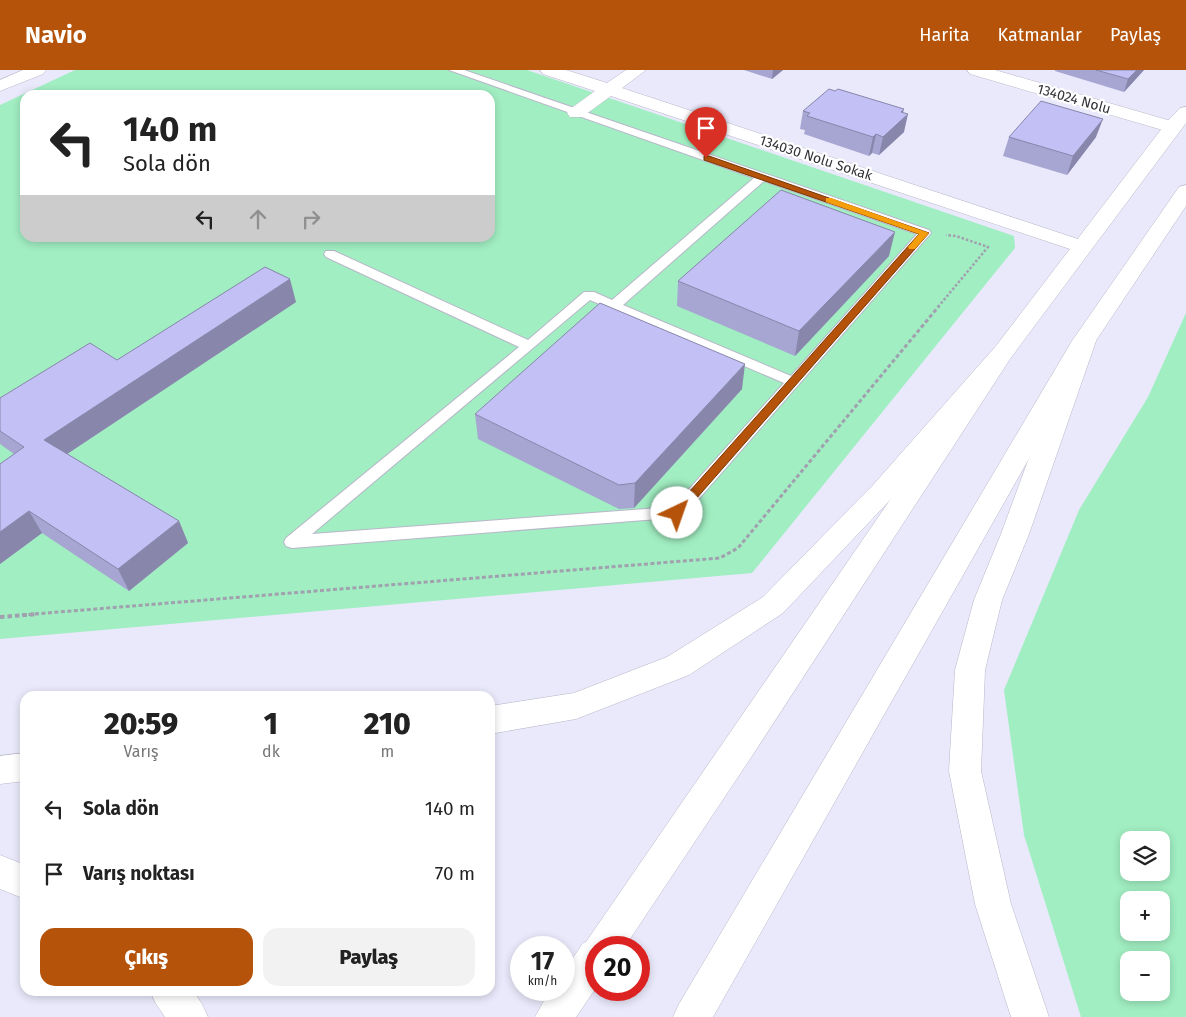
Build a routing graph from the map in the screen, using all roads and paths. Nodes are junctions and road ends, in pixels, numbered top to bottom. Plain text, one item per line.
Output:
1 (37, 70) edge
2 (454, 70) edge
3 (549, 70) edge
4 (637, 70) edge
5 (976, 70) edge
6 (0, 86) edge
7 (609, 90) junction
8 (576, 112) junction
9 (1179, 120) edge
10 (762, 177) junction
11 (1186, 192) edge
12 (925, 233) junction
13 (1083, 247) junction
14 (330, 254) dead end
15 (972, 269) dead end
16 (614, 306) junction
17 (1084, 341) junction
18 (529, 346) junction
19 (1004, 351) junction
20 (793, 382) junction
21 (495, 719) edge
22 (20, 768) edge
23 (0, 770) edge
24 (0, 872) edge
25 (20, 880) edge
26 (610, 936) edge
27 (585, 972) edge
28 (173, 996) edge
29 (189, 1017) edge
30 (554, 1017) edge
31 (692, 1017) edge
32 (1030, 1017) edge

1 - 6 main road
2 - 8 lane
3 - 7 main road, 134030 Nolu Sokak
4 - 7 main road
5 - 9 main road, 134024 Nolu
7 - 8 main road
7 - 13 main road, 134030 Nolu Sokak
8 - 10 lane
9 - 13 main road
10 - 12 lane
10 - 16 lane
11 - 17 main road
12 - 15 path
12 - 20 lane
13 - 19 main road
14 - 18 lane
16 - 18 lane
16 - 20 lane
17 - 31 main road
17 - 32 main road
18 - 20 lane
19 - 21 main road
19 - 26 main road
22 - 23 main road
24 - 25 main road
27 - 30 main road
28 - 29 main road

